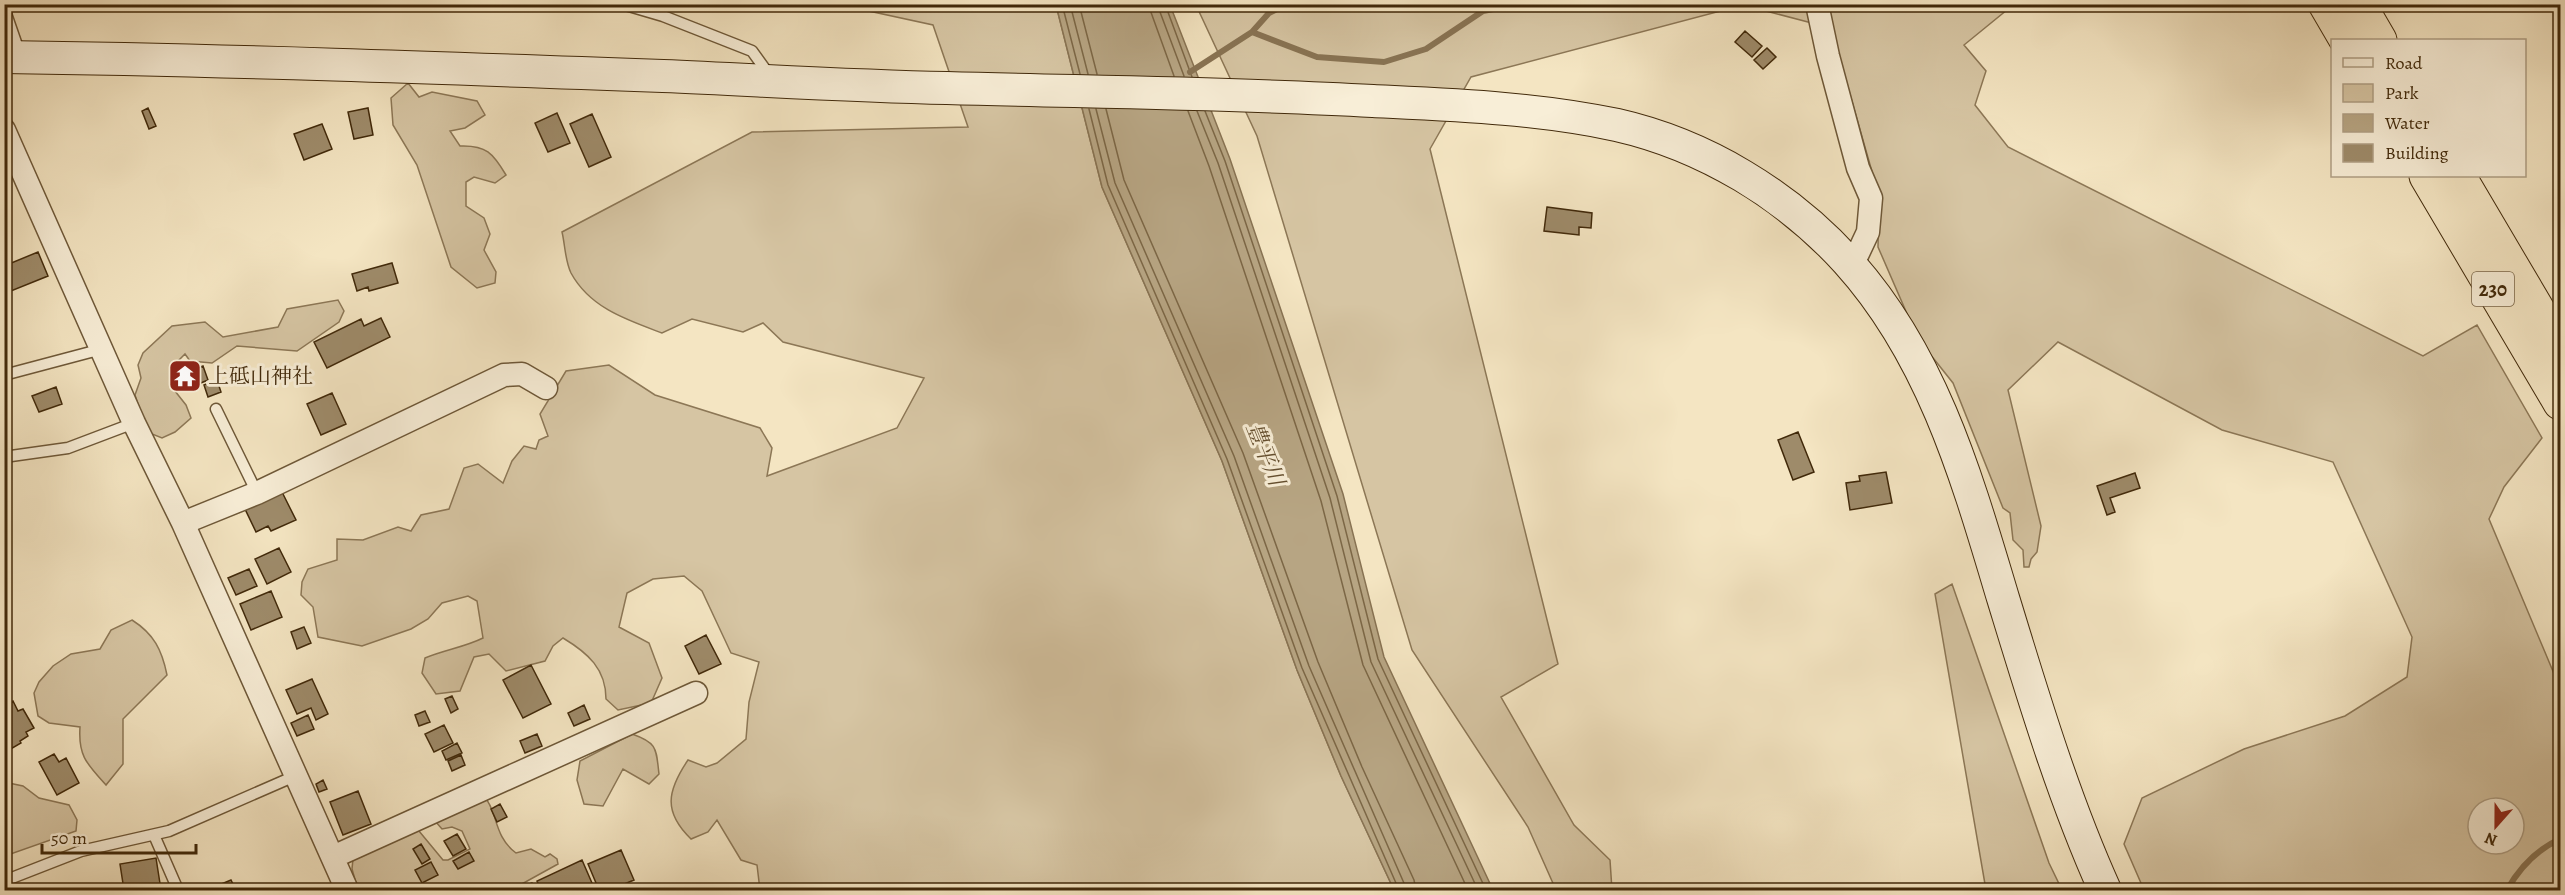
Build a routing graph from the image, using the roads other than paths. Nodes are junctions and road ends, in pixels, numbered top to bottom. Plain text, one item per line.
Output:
1 (622, 4) edge
2 (1817, 4) edge
3 (2325, 4) edge
4 (2359, 4) edge
5 (4, 8) edge
6 (2345, 39) edge
7 (2379, 39) edge
8 (13, 57) edge
9 (773, 81) junction
10 (4, 130) edge
11 (2427, 177) edge
12 (2460, 177) edge
13 (1852, 266) junction
14 (2560, 347) edge
15 (102, 349) junction
16 (4, 375) edge
17 (546, 388) dead end
18 (2560, 403) edge
19 (216, 409) dead end
20 (134, 423) junction
21 (4, 457) edge
22 (257, 493) junction
23 (183, 523) junction
24 (696, 693) dead end
25 (295, 776) junction
26 (154, 835) junction
27 (333, 857) junction
28 (4, 881) edge
29 (178, 891) edge
30 (348, 891) edge
31 (2105, 891) edge

1 - 9 lane
2 - 13 street
3 - 6 highway
4 - 7 highway
5 - 8 lane
8 - 9 street
9 - 13 street
10 - 15 street
11 - 18 highway, 230
12 - 14 highway, 230
13 - 31 street
15 - 16 lane
15 - 20 street
17 - 22 street
19 - 22 lane
20 - 21 lane
20 - 23 street
22 - 23 street
23 - 25 street
24 - 27 street
25 - 26 lane
25 - 27 street
26 - 28 lane
26 - 29 lane
27 - 30 street

